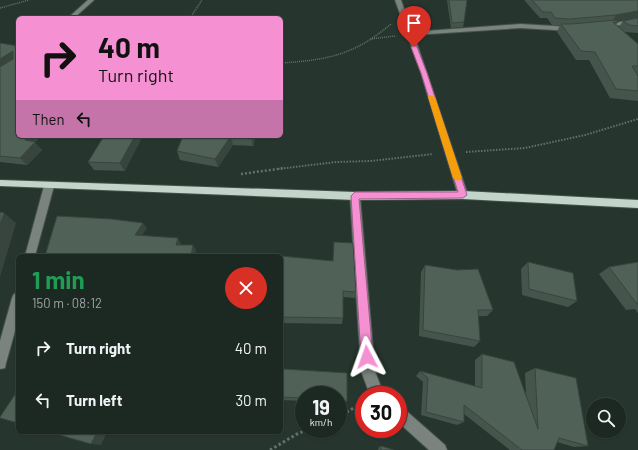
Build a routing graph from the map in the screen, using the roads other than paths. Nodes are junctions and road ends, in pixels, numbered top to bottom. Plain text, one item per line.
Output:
1 (91, 0) edge
2 (398, 0) edge
3 (73, 16) edge
4 (638, 20) edge
5 (612, 25) junction
6 (597, 27) edge
7 (575, 29) edge
8 (617, 30) edge
9 (409, 34) junction
10 (0, 183) edge
11 (49, 186) junction
12 (463, 195) junction
13 (355, 196) junction
14 (638, 204) edge
15 (31, 254) edge
16 (16, 305) edge
17 (0, 363) edge
18 (374, 386) edge
19 (407, 420) edge
20 (440, 450) edge

1 - 3 street
2 - 9 street
4 - 5 street
5 - 6 street
5 - 8 street
7 - 9 street
9 - 12 street
10 - 11 main road
11 - 13 main road
11 - 15 street
12 - 13 main road
12 - 14 main road
13 - 18 street
16 - 17 street
19 - 20 street

